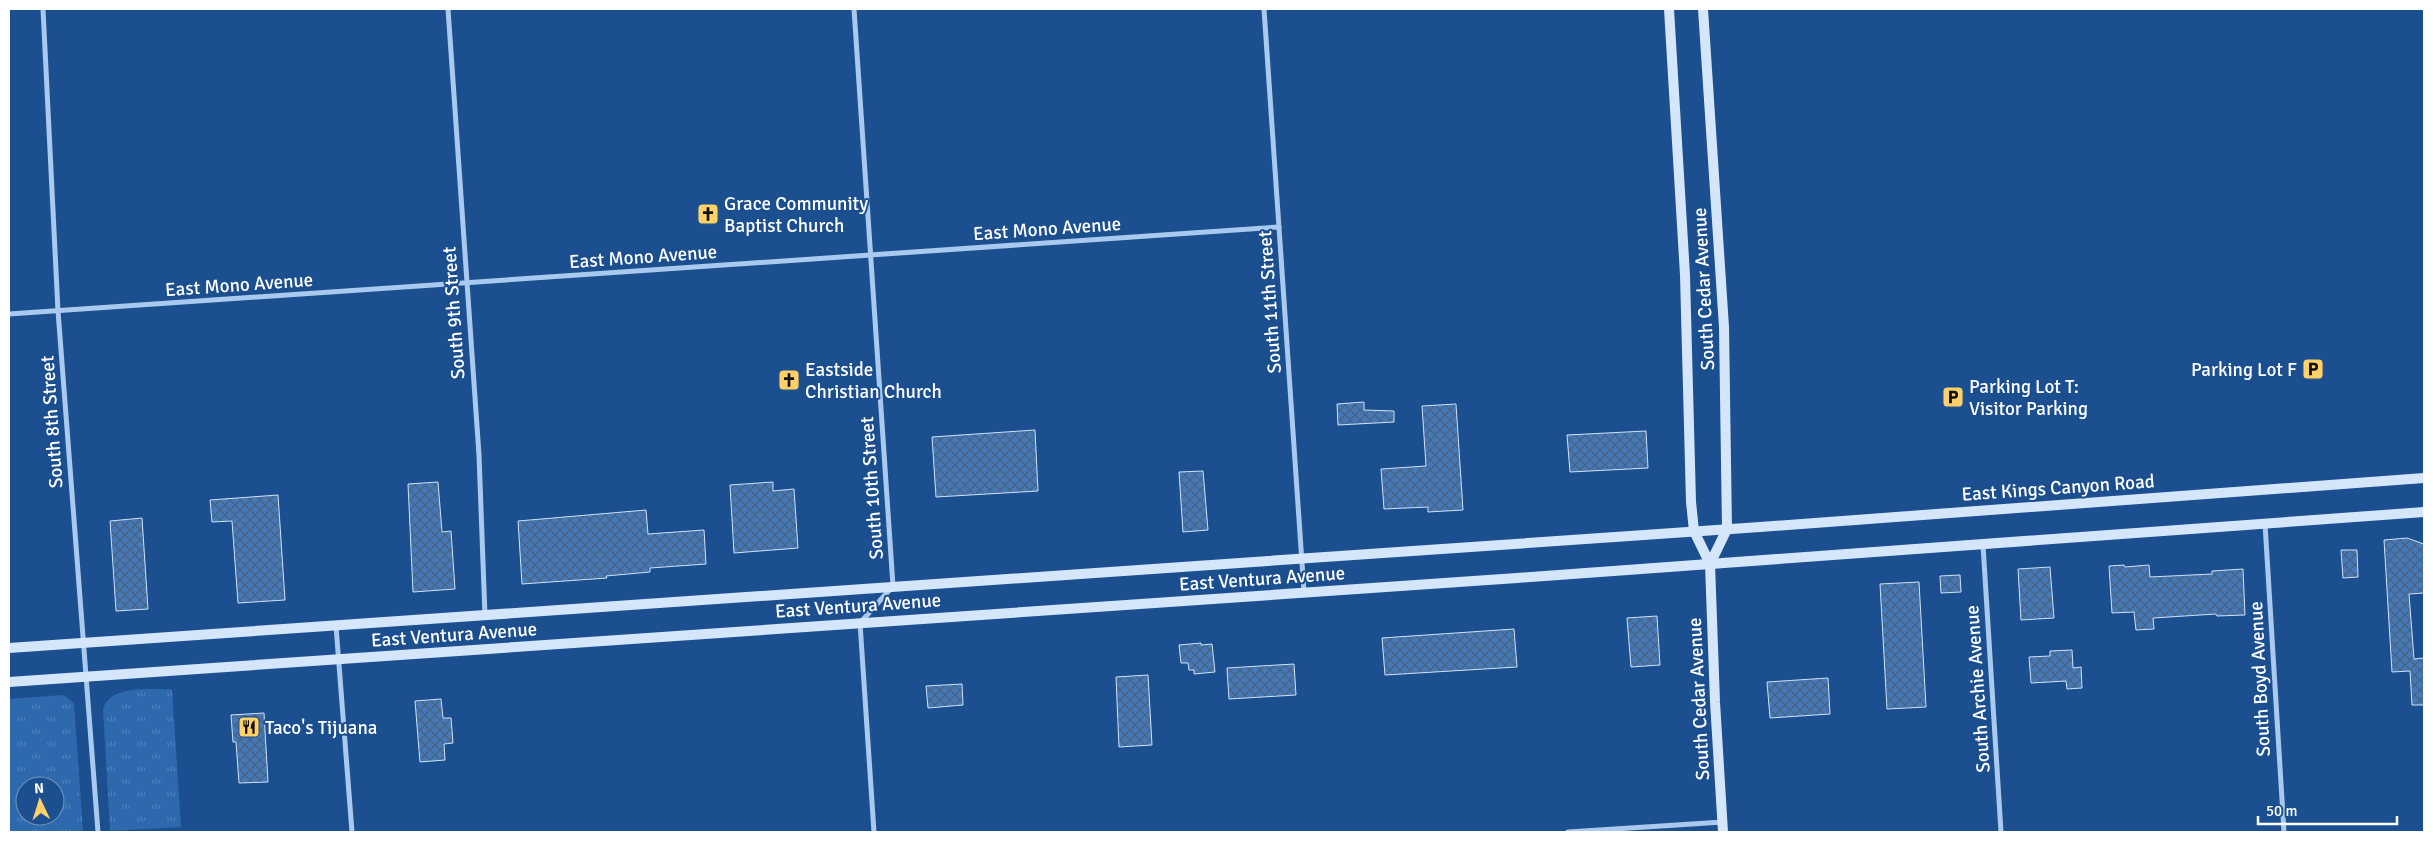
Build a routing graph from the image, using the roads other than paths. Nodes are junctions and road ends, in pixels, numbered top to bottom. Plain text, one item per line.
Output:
1 (43, 9) edge
2 (448, 9) edge
3 (854, 9) edge
4 (1264, 9) edge
5 (1669, 9) edge
6 (1703, 9) edge
7 (1279, 227) junction
8 (870, 255) junction
9 (466, 283) junction
10 (58, 311) junction
11 (9, 314) edge
12 (2424, 478) edge
13 (2424, 512) edge
14 (2265, 523) junction
15 (1727, 529) junction
16 (1694, 531) junction
17 (1983, 545) junction
18 (1302, 559) junction
19 (1710, 564) junction
20 (893, 586) junction
21 (1304, 592) junction
22 (485, 616) junction
23 (860, 623) junction
24 (336, 626) junction
25 (82, 643) junction
26 (9, 648) edge
27 (338, 660) junction
28 (86, 677) junction
29 (9, 682) edge
30 (1723, 827) edge
31 (98, 832) edge
32 (352, 832) edge
33 (874, 832) edge
34 (1568, 832) edge
35 (2001, 832) edge
36 (2284, 832) edge

1 - 10 street, South 8th Street
2 - 9 street, South 9th Street
3 - 8 street, South 10th Street
4 - 7 street, South 11th Street
5 - 16 main road, South Cedar Avenue
6 - 15 main road, South Cedar Avenue
7 - 8 street, East Mono Avenue
7 - 18 street, South 11th Street
8 - 9 street, East Mono Avenue
8 - 20 street, South 10th Street
9 - 10 street, East Mono Avenue
9 - 22 street, South 9th Street
10 - 11 street, East Mono Avenue
10 - 25 street, South 8th Street
12 - 15 main road, East Kings Canyon Road
13 - 14 main road
14 - 17 main road
14 - 36 street, South Boyd Avenue
15 - 16 main road, East Kings Canyon Road
15 - 19 main road, South Cedar Avenue
16 - 18 main road, East Ventura Avenue
16 - 19 main road, South Cedar Avenue
17 - 19 main road
17 - 35 street, South Archie Avenue
18 - 20 main road, East Ventura Avenue
18 - 21 street, South 11th Street
19 - 21 main road, East Ventura Avenue
19 - 30 main road, South Cedar Avenue
20 - 22 main road, East Ventura Avenue
20 - 23 street
21 - 23 main road, East Ventura Avenue
22 - 24 main road, East Ventura Avenue
23 - 27 main road, East Ventura Avenue
23 - 33 street
24 - 25 main road, East Ventura Avenue
24 - 27 street
25 - 26 main road, East Ventura Avenue
25 - 28 street, South 8th Street
27 - 28 main road, East Ventura Avenue
27 - 32 street
28 - 29 main road, East Ventura Avenue
28 - 31 street, South 8th Street
30 - 34 street

